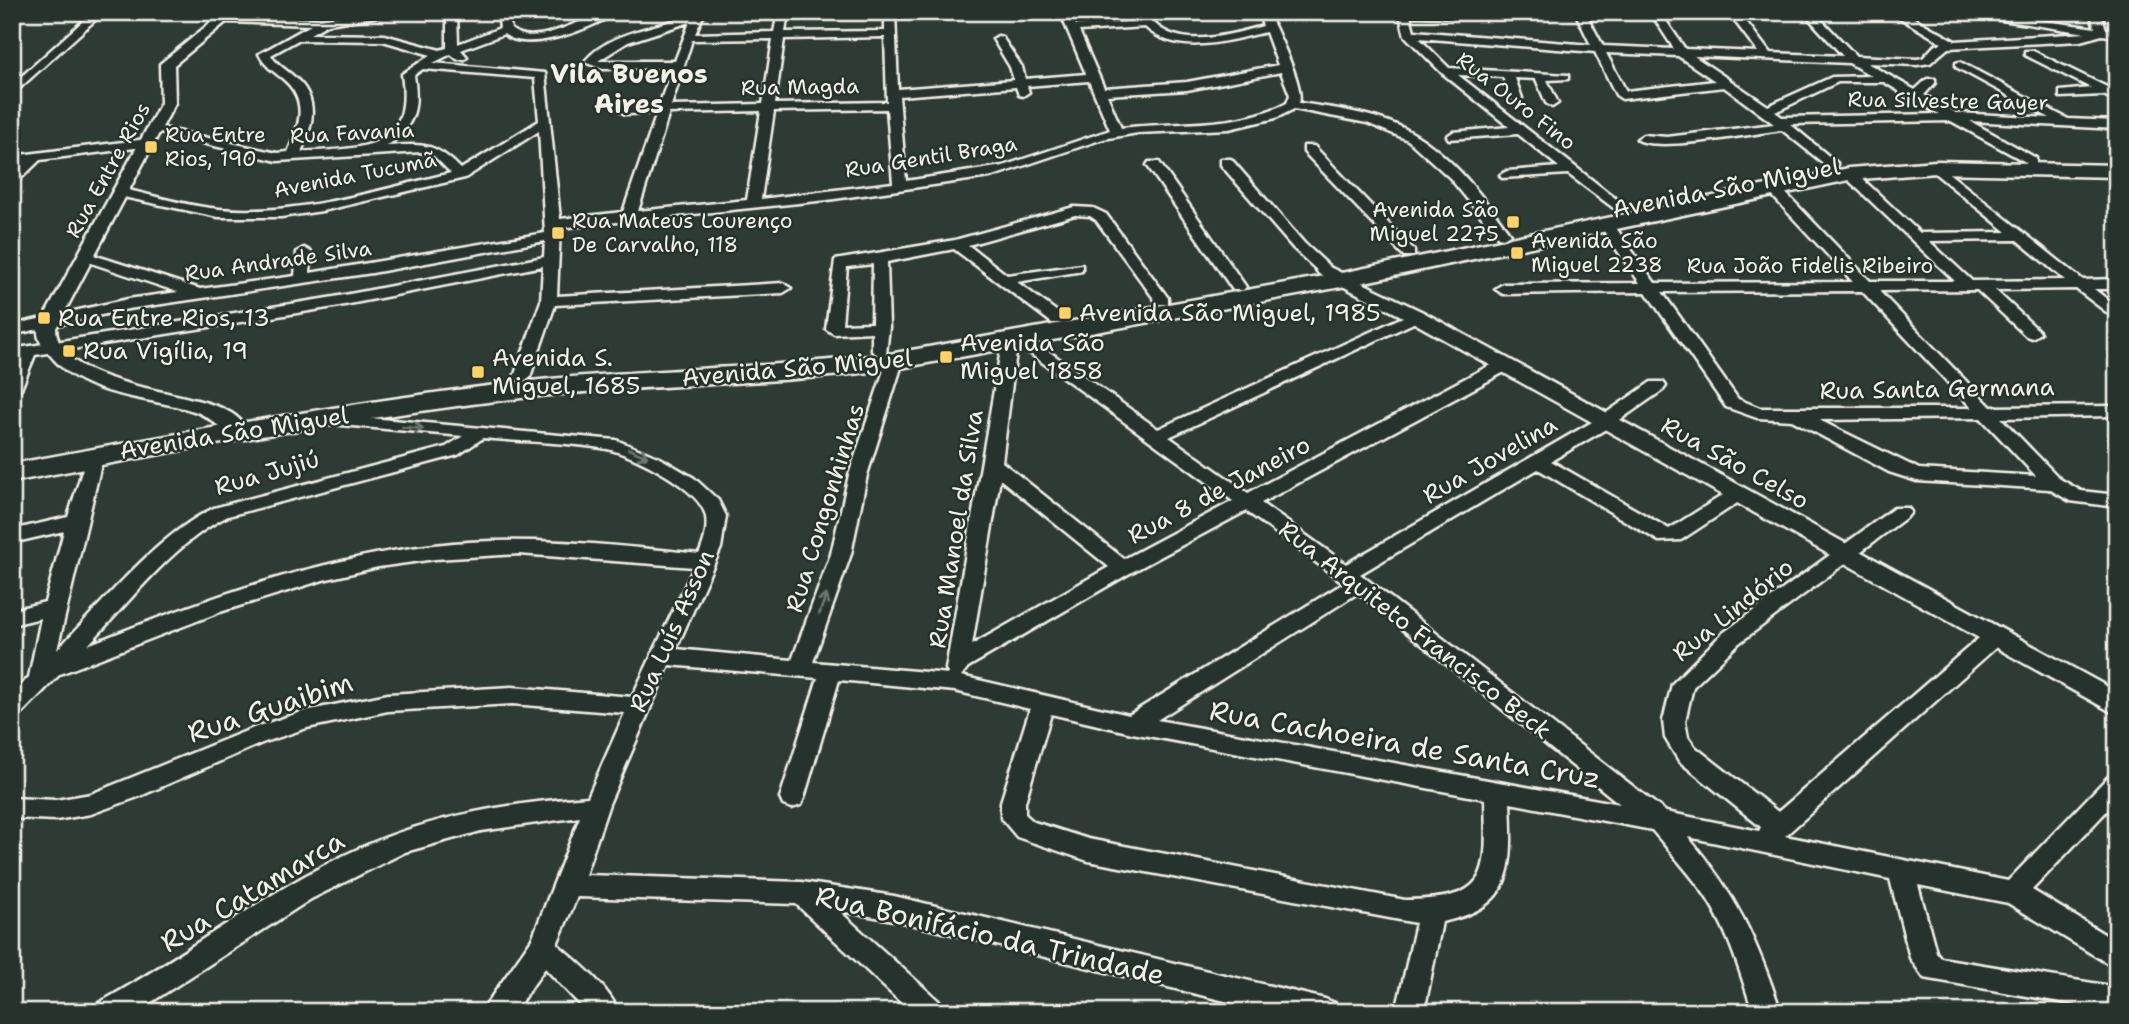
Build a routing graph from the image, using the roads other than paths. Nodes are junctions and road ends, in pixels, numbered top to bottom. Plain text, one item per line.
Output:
1 (99, 12) edge
2 (452, 12) edge
3 (503, 12) edge
4 (611, 12) edge
5 (783, 12) edge
6 (891, 12) edge
7 (1065, 12) edge
8 (1263, 12) edge
9 (1580, 12) edge
10 (1656, 12) edge
11 (1732, 12) edge
12 (1808, 12) edge
13 (1895, 12) edge
14 (1955, 12) edge
15 (2095, 12) edge
16 (398, 13) edge
17 (1404, 13) edge
18 (701, 14) edge
19 (1978, 14) edge
20 (321, 15) edge
21 (228, 16) edge
22 (285, 17) edge
23 (1509, 17) dead end
24 (1151, 18) edge
25 (1071, 28) junction
26 (1270, 28) junction
27 (506, 30) junction
28 (2102, 32) junction
29 (892, 34) junction
30 (1409, 34) junction
31 (2117, 34) edge
32 (779, 36) junction
33 (292, 37) junction
34 (688, 37) junction
35 (998, 39) dead end
36 (2117, 40) edge
37 (1952, 44) junction
38 (453, 49) junction
39 (1598, 49) junction
40 (1682, 53) junction
41 (2029, 53) dead end
42 (440, 54) junction
43 (1767, 56) junction
44 (1853, 60) junction
45 (678, 64) junction
46 (420, 65) junction
47 (1960, 65) dead end
48 (1287, 67) junction
49 (472, 68) junction
50 (1446, 71) junction
51 (1508, 74) junction
52 (1540, 76) junction
53 (1880, 76) junction
54 (1093, 77) junction
55 (1564, 77) dead end
56 (1849, 78) junction
57 (1931, 80) dead end
58 (1724, 83) junction
59 (1022, 87) junction
60 (2104, 91) junction
61 (12, 92) edge
62 (1100, 92) junction
63 (2064, 94) dead end
64 (1916, 96) junction
65 (2117, 97) edge
66 (1516, 98) dead end
67 (893, 99) junction
68 (1552, 103) dead end
69 (1292, 105) junction
70 (768, 107) junction
71 (1762, 108) junction
72 (664, 109) junction
73 (625, 110) dead end
74 (1954, 117) junction
75 (2067, 122) junction
76 (1782, 123) junction
77 (544, 124) junction
78 (2117, 125) edge
79 (1522, 130) junction
80 (1116, 132) junction
81 (1453, 136) dead end
82 (150, 137) junction
83 (1643, 139) dead end
84 (375, 149) junction
85 (1309, 149) dead end
86 (37, 156) junction
87 (292, 157) junction
88 (12, 160) edge
89 (2031, 161) junction
90 (1226, 162) dead end
91 (2117, 164) edge
92 (1154, 165) dead end
93 (1936, 167) junction
94 (1573, 170) junction
95 (1840, 170) junction
96 (2117, 172) edge
97 (1507, 175) dead end
98 (460, 176) junction
99 (12, 183) edge
100 (900, 185) junction
101 (1773, 188) junction
102 (119, 192) junction
103 (753, 204) junction
104 (629, 216) junction
105 (1612, 216) junction
106 (1503, 234) junction
107 (2022, 236) junction
108 (1916, 237) junction
109 (552, 243) junction
110 (957, 244) junction
111 (304, 251) dead end
112 (1409, 253) junction
113 (84, 256) junction
114 (880, 259) junction
115 (1077, 268) dead end
116 (1333, 275) junction
117 (302, 280) junction
118 (1003, 280) junction
119 (2117, 284) edge
120 (1975, 285) junction
121 (2080, 285) junction
122 (1867, 286) junction
123 (1238, 287) junction
124 (783, 288) dead end
125 (1650, 288) junction
126 (1503, 289) dead end
127 (197, 293) junction
128 (550, 301) junction
129 (1163, 301) junction
130 (2117, 315) edge
131 (1416, 316) junction
132 (1058, 320) junction
133 (881, 327) junction
134 (12, 330) edge
135 (2032, 333) dead end
136 (40, 340) edge
137 (1015, 340) junction
138 (888, 356) junction
139 (1504, 365) junction
140 (522, 377) junction
141 (1657, 386) dead end
142 (12, 389) edge
143 (2117, 411) edge
144 (1986, 412) junction
145 (1757, 413) joint
146 (1797, 415) junction
147 (321, 419) junction
148 (1605, 422) junction
149 (236, 427) junction
150 (480, 432) junction
151 (1156, 437) junction
152 (94, 456) junction
153 (12, 459) edge
154 (1538, 461) junction
155 (993, 464) junction
156 (12, 473) edge
157 (2053, 483) junction
158 (1738, 494) junction
159 (2117, 501) edge
160 (1248, 502) junction
161 (1901, 512) dead end
162 (75, 522) junction
163 (12, 537) edge
164 (1845, 554) junction
165 (705, 561) junction
166 (1124, 568) junction
167 (1352, 578) junction
168 (54, 607) junction
169 (12, 618) edge
170 (1994, 637) junction
171 (662, 656) junction
172 (800, 668) junction
173 (831, 671) junction
174 (957, 673) junction
175 (46, 674) junction
176 (1042, 705) junction
177 (2117, 705) edge
178 (638, 706) junction
179 (12, 709) edge
180 (1132, 724) junction
181 (2117, 784) edge
182 (1497, 792) junction
183 (792, 798) dead end
184 (597, 806) junction
185 (12, 807) edge
186 (1660, 821) junction
187 (1779, 826) junction
188 (1759, 842) junction
189 (1901, 871) junction
190 (567, 886) junction
191 (801, 893) junction
192 (2013, 893) junction
193 (1431, 913) junction
194 (542, 948) junction
195 (2117, 957) edge
196 (2117, 1000) edge
197 (109, 1012) edge
198 (495, 1012) edge
199 (605, 1012) edge
200 (931, 1012) edge
201 (1325, 1012) edge
202 (1410, 1012) edge
203 (1767, 1012) edge

1 - 61 street
2 - 38 street
3 - 27 street
4 - 27 street
5 - 32 street
6 - 29 street
7 - 25 street
8 - 26 street
9 - 39 street
10 - 40 street
11 - 43 street
12 - 44 street
13 - 37 street
14 - 19 street
15 - 28 street
16 - 20 street
17 - 23 street
17 - 30 street
18 - 34 street
18 - 45 street
19 - 28 street
20 - 22 street
20 - 33 street
21 - 22 street
21 - 82 street, Rua Entre Rios
24 - 25 street
24 - 26 street
25 - 54 street
26 - 48 street
27 - 38 street
28 - 31 street
28 - 36 street
28 - 37 street
29 - 32 street
29 - 67 street
30 - 39 street
30 - 50 street, Rua Ouro Fino
32 - 34 street
32 - 70 street
33 - 42 street
33 - 87 street
34 - 45 street
35 - 59 street
37 - 44 street
38 - 42 street
38 - 49 street
39 - 40 street
39 - 58 street
40 - 43 street
40 - 58 street
41 - 60 street
42 - 46 street
43 - 44 street
44 - 53 street
45 - 72 street
46 - 49 street
46 - 84 street
47 - 75 street
48 - 62 street
48 - 69 street
49 - 77 street
50 - 51 street
50 - 79 street, Rua Ouro Fino
51 - 52 street
51 - 66 street
52 - 55 street
52 - 68 street
53 - 56 street
53 - 64 street
54 - 59 street, Rua Magda
54 - 62 street
56 - 64 street
56 - 71 street
57 - 64 street
58 - 71 street
59 - 67 street, Rua Magda
60 - 63 street
60 - 65 street
62 - 80 street
64 - 74 street
67 - 70 street, Rua Magda
67 - 100 street
69 - 80 street, Rua Gentil Braga
69 - 106 street
70 - 72 street, Rua Magda
70 - 103 street
71 - 76 street
72 - 73 street, Rua Magda
72 - 104 street
74 - 75 street, Rua Silvestre Gayer
74 - 76 street, Rua Silvestre Gayer
74 - 89 street
75 - 78 street, Rua Silvestre Gayer
76 - 83 street, Rua Silvestre Gayer
76 - 95 street
77 - 98 street, Avenida Tucumã
77 - 109 street
79 - 81 street
79 - 94 street, Rua Ouro Fino
80 - 100 street, Rua Gentil Braga
82 - 86 street, Rua Favania
82 - 87 street, Rua Favania
82 - 102 street, Rua Entre Rios
84 - 87 street, Rua Favania
84 - 98 street, Rua Favania
85 - 112 street
86 - 88 street, Rua Favania
86 - 99 street
89 - 91 main road, Avenida São Miguel
89 - 95 main road, Avenida São Miguel
90 - 116 street
92 - 123 street
93 - 95 main road, Avenida São Miguel
93 - 96 main road, Avenida São Miguel
93 - 107 street
94 - 97 street
94 - 105 street, Rua Ouro Fino
95 - 101 main road, Avenida São Miguel
95 - 105 main road, Avenida São Miguel
95 - 108 street
98 - 102 street, Avenida Tucumã
100 - 103 street, Rua Gentil Braga
101 - 105 main road, Avenida São Miguel
101 - 122 street
102 - 113 street, Rua Entre Rios
103 - 104 street, Rua Gentil Braga
104 - 109 street, Rua Gentil Braga
105 - 106 main road, Avenida São Miguel
105 - 116 main road, Avenida São Miguel
105 - 125 street, Rua Ouro Fino
106 - 112 main road, Avenida São Miguel
107 - 108 street
107 - 121 street
108 - 120 street
109 - 117 street, Rua Andrade Silva
109 - 128 street
109 - 136 street, Rua Gentil Braga
110 - 114 street
110 - 118 street
110 - 129 street
111 - 117 street
112 - 116 main road, Avenida São Miguel
113 - 127 street
113 - 136 street, Rua Entre Rios
114 - 133 street, Rua Congonhinhas
114 - 133 street
115 - 118 street
116 - 123 main road, Avenida São Miguel
116 - 131 street, Rua São Celso
116 - 137 main road, Avenida São Miguel
117 - 127 street, Rua Andrade Silva
118 - 132 street
119 - 121 street, Rua João Fidelis Ribeiro
120 - 121 street, Rua João Fidelis Ribeiro
120 - 122 street, Rua João Fidelis Ribeiro
120 - 135 street
121 - 130 street
122 - 125 street, Rua João Fidelis Ribeiro
122 - 144 street
123 - 129 main road, Avenida São Miguel
124 - 128 street
125 - 126 street, Rua João Fidelis Ribeiro
125 - 145 street, Rua Ouro Fino
127 - 136 street, Rua Andrade Silva
128 - 140 street
129 - 132 main road, Avenida São Miguel
131 - 139 street, Rua São Celso
131 - 151 street
132 - 138 main road, Avenida São Miguel
133 - 138 street, Rua Congonhinhas
134 - 136 street, Rua Andrade Silva
136 - 142 street
136 - 149 street
137 - 138 main road, Avenida São Miguel
137 - 151 street, Rua Arquiteto Francisco Beck
137 - 155 street, Rua Manoel da Silva
138 - 140 main road, Avenida São Miguel
138 - 147 main road, Avenida São Miguel
172 -> 138 street, Rua Congonhinhas
139 - 148 street, Rua São Celso
139 - 160 street, Rua 8 de Janeiro
140 - 149 main road, Avenida São Miguel
141 - 148 street, Rua Jovelina
143 - 144 street, Rua Santa Germana
144 - 146 street, Rua Santa Germana
144 - 157 street
145 - 146 street, Rua Santa Germana
146 - 157 street
147 - 149 main road, Avenida São Miguel
147 -> 150 street, Rua Luís Asson
148 - 154 street, Rua Jovelina
148 - 158 street, Rua São Celso
149 - 152 main road, Avenida São Miguel
149 - 153 main road, Avenida São Miguel
150 -> 165 street, Rua Luís Asson
150 - 175 street, Rua Jujiú
151 - 160 street, Rua Arquiteto Francisco Beck
152 - 156 main road, Avenida São Miguel
152 - 162 street
154 - 158 street
154 - 167 street, Rua Jovelina
155 - 166 street
155 - 174 street, Rua Manoel da Silva
157 - 159 street
158 - 164 street, Rua São Celso
160 - 166 street, Rua 8 de Janeiro
160 - 167 street, Rua Arquiteto Francisco Beck
161 - 164 street, Rua Lindório
162 - 163 street
162 - 168 street
164 - 170 street, Rua São Celso
164 - 187 street, Rua Lindório
165 - 171 street, Rua Luís Asson
165 - 175 street
166 - 174 street, Rua 8 de Janeiro
167 - 180 street, Rua Jovelina
167 - 186 street, Rua Arquiteto Francisco Beck
168 - 169 street
168 - 175 street
170 - 177 street, Rua São Celso
170 - 187 street
171 - 172 street, Rua Cachoeira de Santa Cruz
171 - 178 street, Rua Luís Asson
172 - 173 street, Rua Cachoeira de Santa Cruz
173 - 174 street, Rua Cachoeira de Santa Cruz
173 - 183 street
174 - 176 street, Rua Cachoeira de Santa Cruz
175 - 179 street, Rua Jujiú
176 - 180 street, Rua Cachoeira de Santa Cruz
176 - 193 street
178 - 184 street, Rua Luís Asson
178 - 185 street, Rua Guaibim
180 - 182 street, Rua Cachoeira de Santa Cruz
181 - 192 street
182 - 186 street, Rua Cachoeira de Santa Cruz
182 - 193 street
184 - 190 street, Rua Luís Asson
184 - 197 street, Rua Catamarca
186 - 188 street, Rua Cachoeira de Santa Cruz
186 - 203 street, Rua Arquiteto Francisco Beck
187 - 188 street
188 - 189 street, Rua Cachoeira de Santa Cruz
189 - 192 street, Rua Cachoeira de Santa Cruz
189 - 196 street
190 - 191 street, Rua Bonifácio da Trindade
190 - 194 street, Rua Luís Asson
191 - 200 street
191 - 201 street, Rua Bonifácio da Trindade
192 - 195 street, Rua Cachoeira de Santa Cruz
193 - 202 street
194 - 198 street, Rua Luís Asson
194 - 199 street

